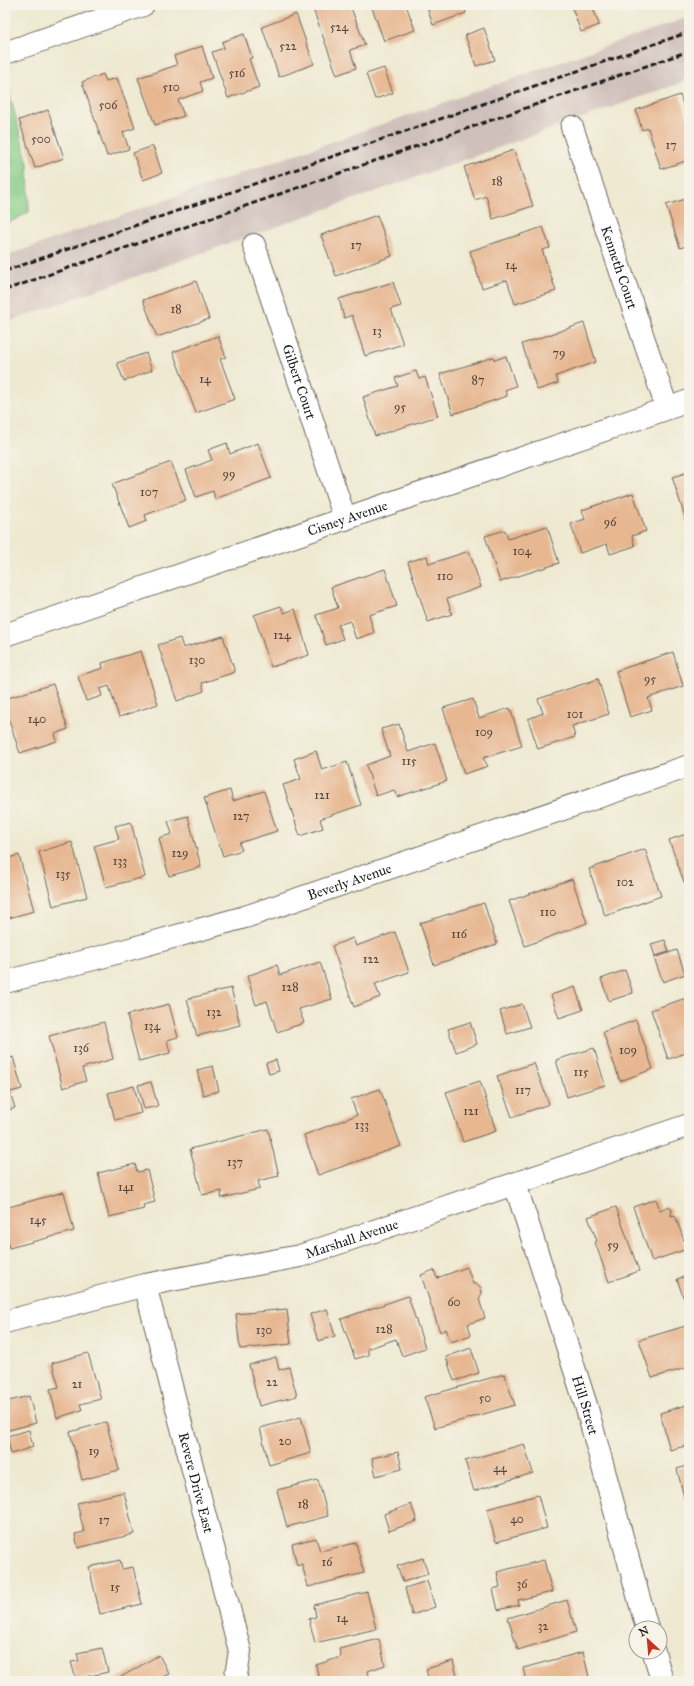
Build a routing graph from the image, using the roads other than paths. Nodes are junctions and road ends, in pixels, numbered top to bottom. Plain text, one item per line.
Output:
1 (143, 5) edge
2 (5, 53) edge
3 (572, 127) dead end
4 (254, 245) dead end
5 (689, 400) edge
6 (667, 408) junction
7 (345, 519) junction
8 (5, 635) edge
9 (689, 766) edge
10 (5, 982) edge
11 (689, 1125) edge
12 (515, 1184) junction
13 (145, 1285) junction
14 (5, 1322) edge
15 (645, 1620) edge
16 (656, 1660) edge
17 (235, 1681) edge
18 (662, 1681) edge

1 - 2 street
3 - 6 street, Kenneth Court
4 - 7 street, Gilbert Court
5 - 6 street, Cisney Avenue
6 - 7 street, Cisney Avenue
7 - 8 street, Cisney Avenue
9 - 10 street, Beverly Avenue
11 - 12 street, Marshall Avenue
12 - 13 street, Marshall Avenue
12 - 15 street, Hill Street
13 - 14 street, Marshall Avenue
13 - 17 street, Revere Drive East
16 - 18 street

